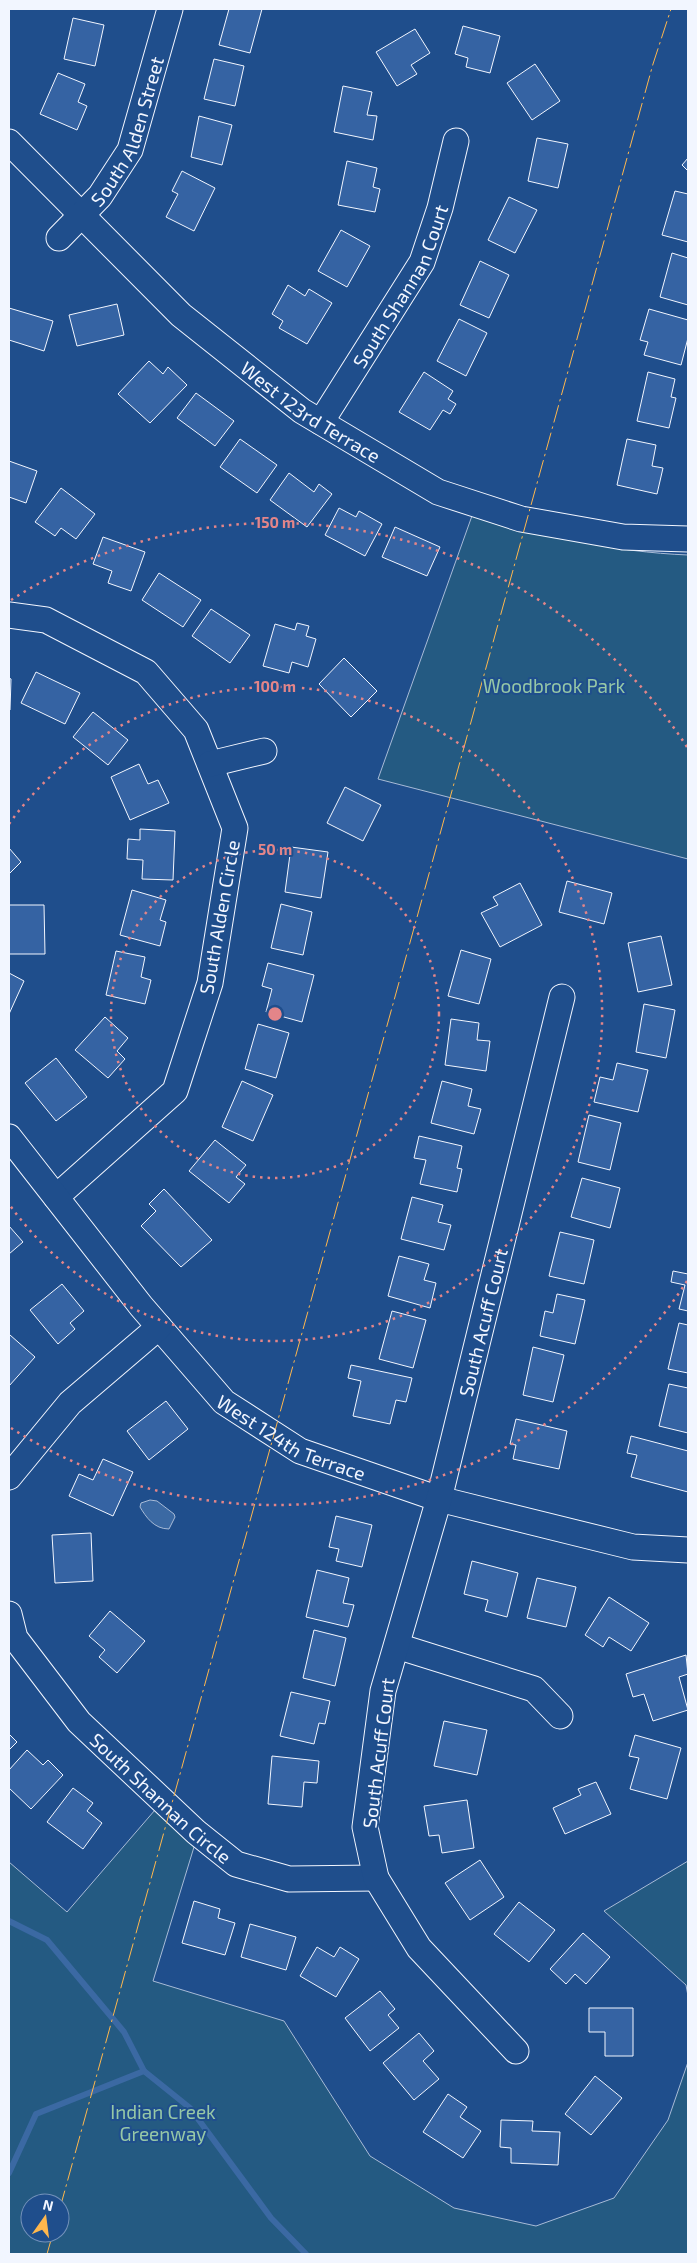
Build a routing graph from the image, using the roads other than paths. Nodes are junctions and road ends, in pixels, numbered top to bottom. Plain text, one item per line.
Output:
1 (170, 9) edge
2 (456, 141) dead end
3 (9, 142) edge
4 (82, 214) junction
5 (59, 238) dead end
6 (321, 422) junction
7 (688, 539) edge
8 (9, 615) edge
9 (264, 751) dead end
10 (210, 764) junction
11 (562, 997) dead end
12 (9, 1137) edge
13 (56, 1197) junction
14 (159, 1327) junction
15 (9, 1477) edge
16 (439, 1499) junction
17 (688, 1550) edge
18 (9, 1614) edge
19 (396, 1646) junction
20 (560, 1716) dead end
21 (376, 1878) junction
22 (516, 2051) dead end

1 - 4 street, South Alden Street
2 - 6 street, South Shannan Court
3 - 4 street, West 123rd Terrace
4 - 5 street, South Alden Street
4 - 6 street, West 123rd Terrace
6 - 7 street, West 123rd Terrace
8 - 10 street, South Alden Circle
9 - 10 street
10 - 13 street, South Alden Circle
11 - 16 street, South Acuff Court
12 - 13 street, West 124th Terrace
13 - 14 street, West 124th Terrace
14 - 15 street
14 - 16 street, West 124th Terrace
16 - 17 street, West 124th Terrace
16 - 19 street, South Acuff Court
18 - 21 street, South Shannan Circle
19 - 20 street
19 - 21 street, South Acuff Court
21 - 22 street, South Acuff Court

